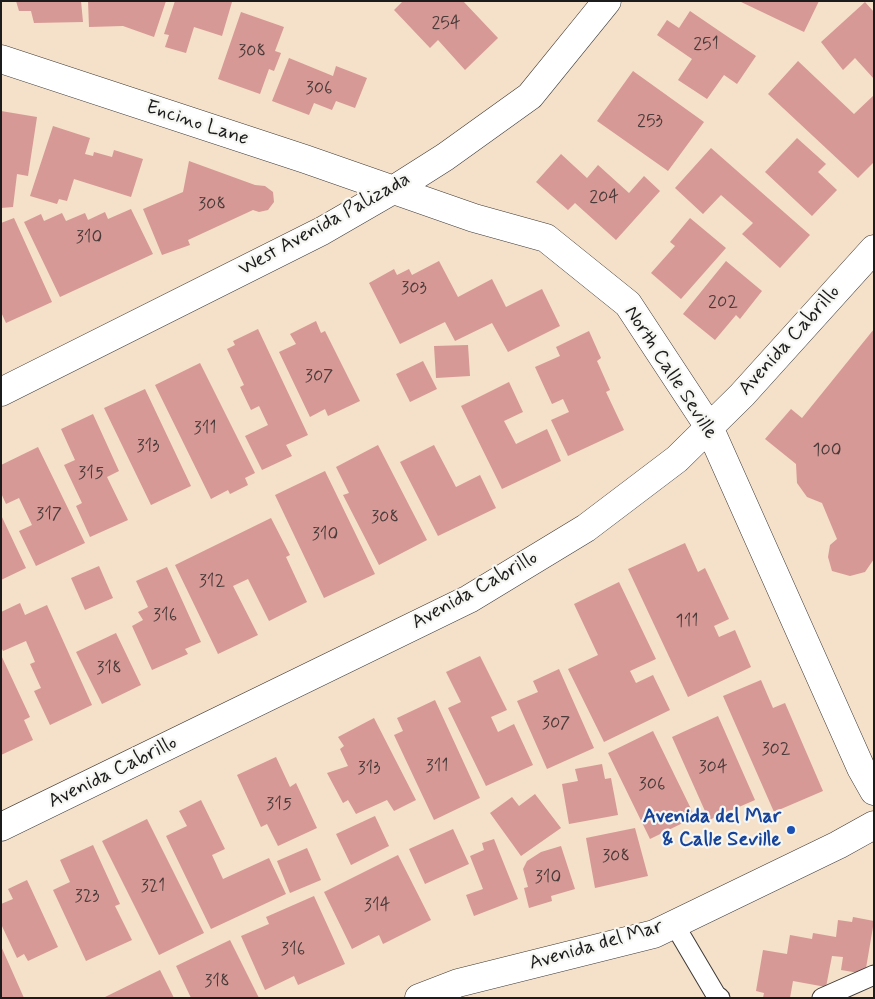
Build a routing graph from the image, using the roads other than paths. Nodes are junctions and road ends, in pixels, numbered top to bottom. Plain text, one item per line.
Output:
1 (607, 1) edge
2 (1, 60) edge
3 (393, 190) junction
4 (874, 249) edge
5 (1, 392) edge
6 (709, 427) junction
7 (874, 791) edge
8 (874, 825) edge
9 (1, 827) edge
10 (674, 924) junction
11 (874, 975) edge
12 (419, 998) edge
13 (720, 998) edge
14 (822, 998) edge

1 - 3 street, West Avenida Palizada
2 - 3 street, Encino Lane
3 - 5 street, West Avenida Palizada
3 - 6 street, North Calle Seville
4 - 6 street, Avenida Cabrillo
6 - 7 street, North Calle Seville
6 - 9 street, Avenida Cabrillo
8 - 10 street, Avenida del Mar
10 - 12 street, Avenida del Mar
10 - 13 lane
11 - 14 lane

